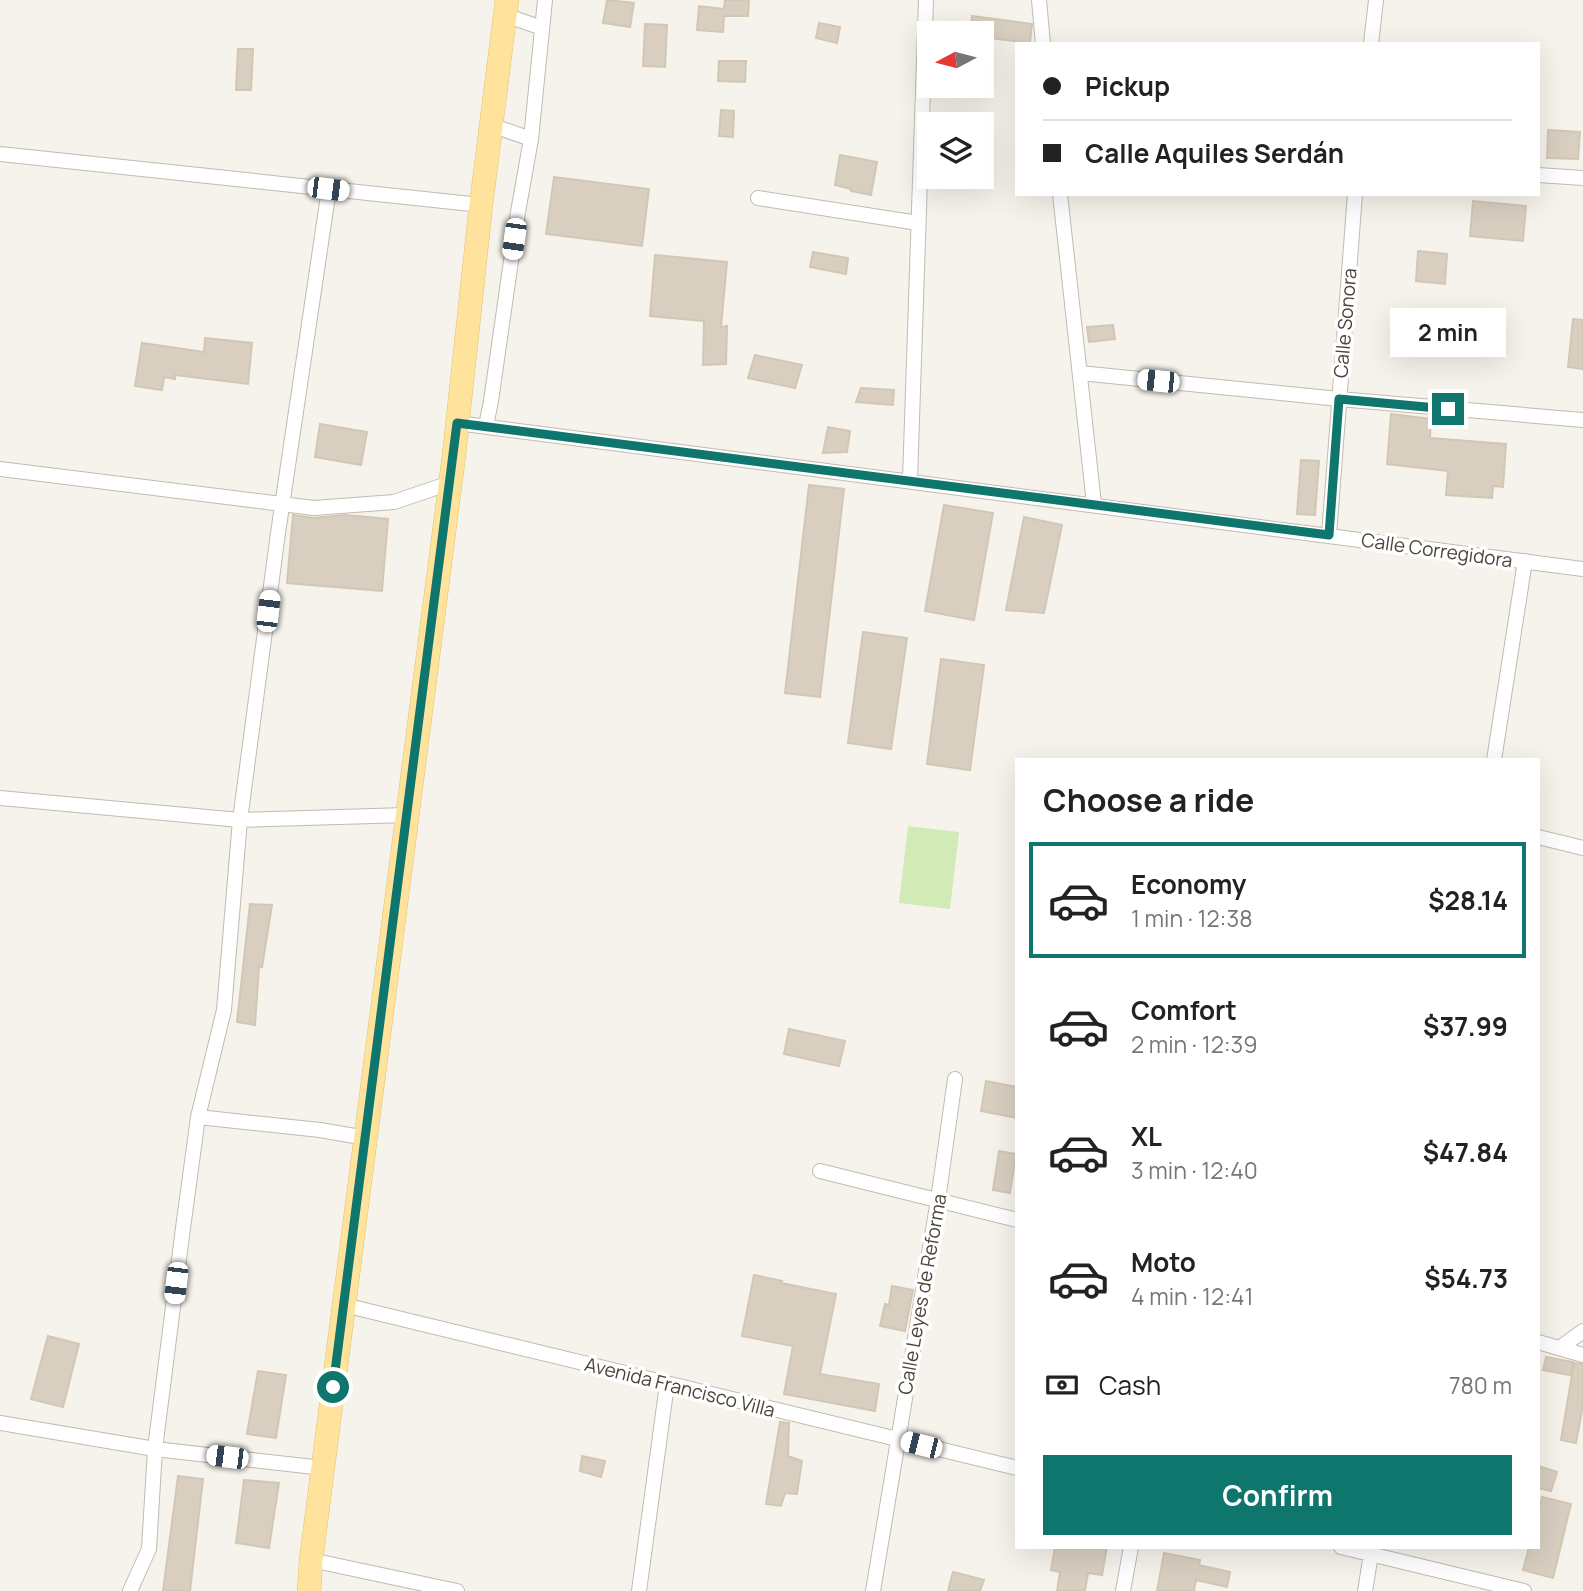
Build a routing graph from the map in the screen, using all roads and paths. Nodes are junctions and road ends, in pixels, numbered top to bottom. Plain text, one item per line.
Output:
1 (545, 0) edge
2 (926, 0) edge
3 (1039, 0) edge
4 (1376, 0) edge
5 (506, 8) edge
6 (542, 28) junction
7 (1043, 42) edge
8 (1371, 42) edge
9 (491, 125) junction
10 (531, 139) junction
11 (0, 154) edge
12 (1540, 175) edge
13 (1583, 178) edge
14 (328, 189) junction
15 (1060, 196) edge
16 (1355, 196) edge
17 (758, 198) dead end
18 (481, 205) junction
19 (918, 223) junction
20 (1080, 373) junction
21 (1339, 399) junction
22 (1583, 420) edge
23 (457, 423) junction
24 (485, 426) junction
25 (0, 469) edge
26 (910, 480) junction
27 (450, 482) junction
28 (283, 504) junction
29 (1094, 504) junction
30 (1329, 535) junction
31 (1525, 562) junction
32 (1583, 567) edge
33 (1494, 758) edge
34 (0, 798) edge
35 (408, 815) junction
36 (240, 820) junction
37 (1540, 838) edge
38 (1583, 848) edge
39 (955, 1079) dead end
40 (198, 1117) junction
41 (366, 1138) junction
42 (820, 1171) dead end
43 (938, 1199) junction
44 (1015, 1219) edge
45 (344, 1305) junction
46 (1583, 1331) edge
47 (1540, 1343) edge
48 (1561, 1348) junction
49 (1583, 1355) edge
50 (667, 1384) junction
51 (0, 1423) edge
52 (897, 1439) junction
53 (156, 1449) junction
54 (323, 1468) junction
55 (1015, 1468) edge
56 (1131, 1549) edge
57 (1372, 1551) edge
58 (311, 1560) junction
59 (130, 1591) edge
60 (309, 1591) edge
61 (457, 1591) edge
62 (639, 1591) edge
63 (873, 1591) edge
64 (1123, 1591) edge
65 (1365, 1591) edge
66 (1524, 1591) edge

1 - 6 street
2 - 19 street
3 - 7 street
4 - 8 street
5 - 6 street
5 - 9 main road
6 - 10 street
9 - 10 street
9 - 18 main road
10 - 24 street
11 - 14 street
12 - 13 street
14 - 18 street
14 - 28 street
15 - 20 street
16 - 21 street, Calle Sonora
17 - 19 street
18 - 23 main road
19 - 26 street
20 - 21 street
20 - 29 street
21 - 22 street
21 - 30 street, Calle Sonora
23 - 24 street, Calle Corregidora
23 - 27 main road
24 - 26 street, Calle Corregidora
25 - 28 street
26 - 29 street, Calle Corregidora
27 - 28 street
27 - 35 main road
28 - 36 street
29 - 30 street, Calle Corregidora
30 - 31 street, Calle Corregidora
31 - 32 street, Calle Corregidora
31 - 33 street
34 - 36 street
35 - 36 street
35 - 41 main road
36 - 40 street
37 - 38 street
39 - 43 street, Calle Leyes de Reforma
40 - 41 street
40 - 53 street
41 - 45 main road
42 - 43 street
43 - 44 street
43 - 52 street, Calle Leyes de Reforma
45 - 50 street, Avenida Francisco Villa
45 - 54 main road
46 - 48 street
47 - 48 street
48 - 49 street
50 - 52 street, Avenida Francisco Villa
50 - 62 street
51 - 53 street
52 - 55 street, Avenida Francisco Villa
52 - 63 street, Calle Leyes de Reforma
53 - 54 street
53 - 59 street
54 - 58 main road
56 - 64 street
57 - 65 street
57 - 66 street
58 - 60 main road
58 - 61 street

